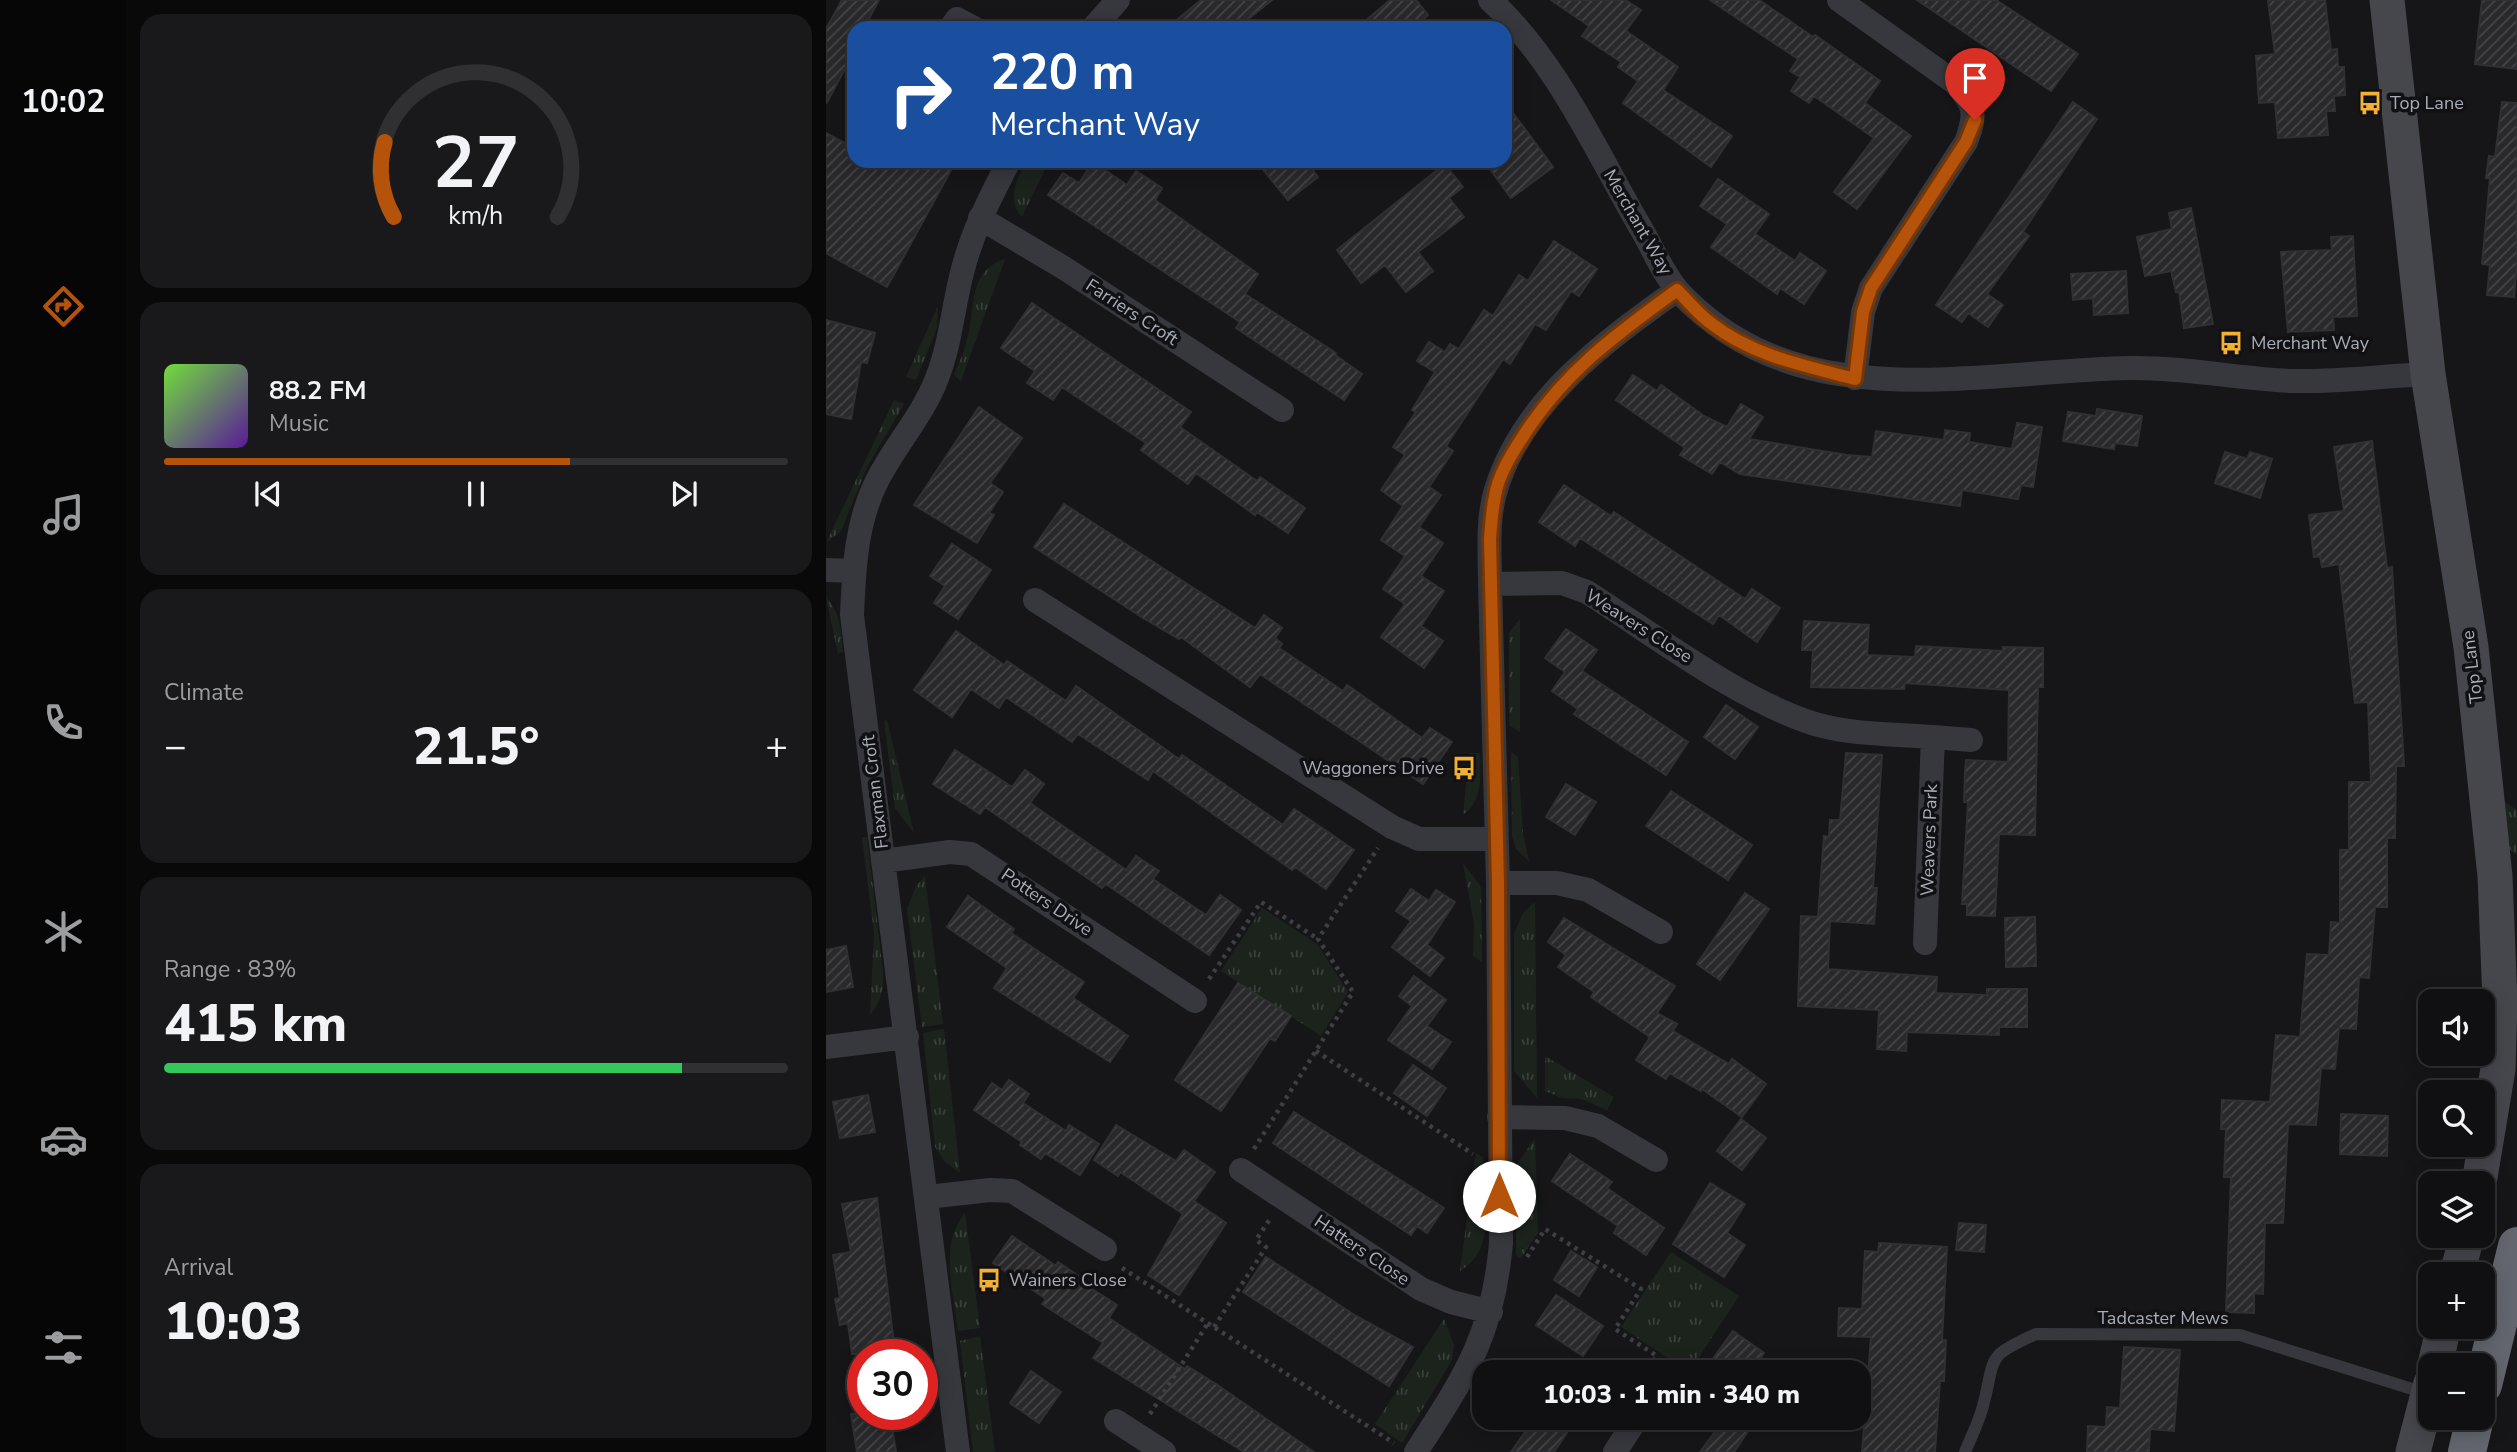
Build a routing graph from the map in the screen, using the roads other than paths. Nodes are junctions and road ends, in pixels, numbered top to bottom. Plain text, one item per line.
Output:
1 (1118, 0) edge
2 (2386, 0) edge
3 (1854, 4) edge
4 (1099, 21) edge
5 (1512, 29) edge
6 (1005, 168) edge
7 (979, 218) junction
8 (1677, 290) junction
9 (2428, 374) junction
10 (1855, 379) junction
11 (1282, 410) dead end
12 (826, 570) edge
13 (853, 571) junction
14 (1490, 584) junction
15 (1035, 600) dead end
16 (1933, 737) junction
17 (1971, 740) dead end
18 (1496, 839) junction
19 (883, 861) junction
20 (2506, 874) edge
21 (1498, 883) junction
22 (1661, 932) dead end
23 (1925, 943) dead end
24 (1195, 1001) road end
25 (907, 1037) junction
26 (826, 1047) edge
27 (1499, 1117) junction
28 (1656, 1160) dead end
29 (1241, 1170) road end
30 (2481, 1171) edge
31 (927, 1197) junction
32 (2517, 1246) edge
33 (1105, 1249) road end
34 (1491, 1312) junction
35 (2491, 1353) edge
36 (2418, 1377) edge
37 (1126, 1428) road end
38 (1629, 1430) edge
39 (2418, 1430) edge
40 (2472, 1430) edge
41 (1406, 1448) edge
42 (958, 1452) edge
43 (1164, 1452) edge
44 (1615, 1452) edge
45 (1965, 1452) edge
46 (2413, 1452) edge
47 (2467, 1452) edge

1 - 4 street
2 - 9 street, Top Lane
3 - 10 street
5 - 8 street, Merchant Way
6 - 7 street, Flaxman Croft
7 - 11 street, Farriers Croft
7 - 13 street, Flaxman Croft
8 - 10 street, Merchant Way
8 - 14 street
9 - 10 street, Merchant Way
9 - 20 street, Top Lane
12 - 13 street
13 - 19 street, Flaxman Croft
14 - 16 street, Weavers Close
14 - 18 street
15 - 18 street
16 - 17 street
16 - 23 street, Weavers Park
18 - 21 street
19 - 24 street, Potters Drive
19 - 25 street, Flaxman Croft
20 - 30 street, Top Lane
21 - 22 street
21 - 27 street
25 - 26 street
25 - 31 street, Flaxman Croft
27 - 28 street
27 - 34 street
29 - 34 street, Hatters Close
31 - 33 street
31 - 42 street, Flaxman Croft
32 - 35 highway
34 - 41 street
36 - 45 lane, Tadcaster Mews
37 - 43 street
38 - 44 street
39 - 46 street
40 - 47 highway

